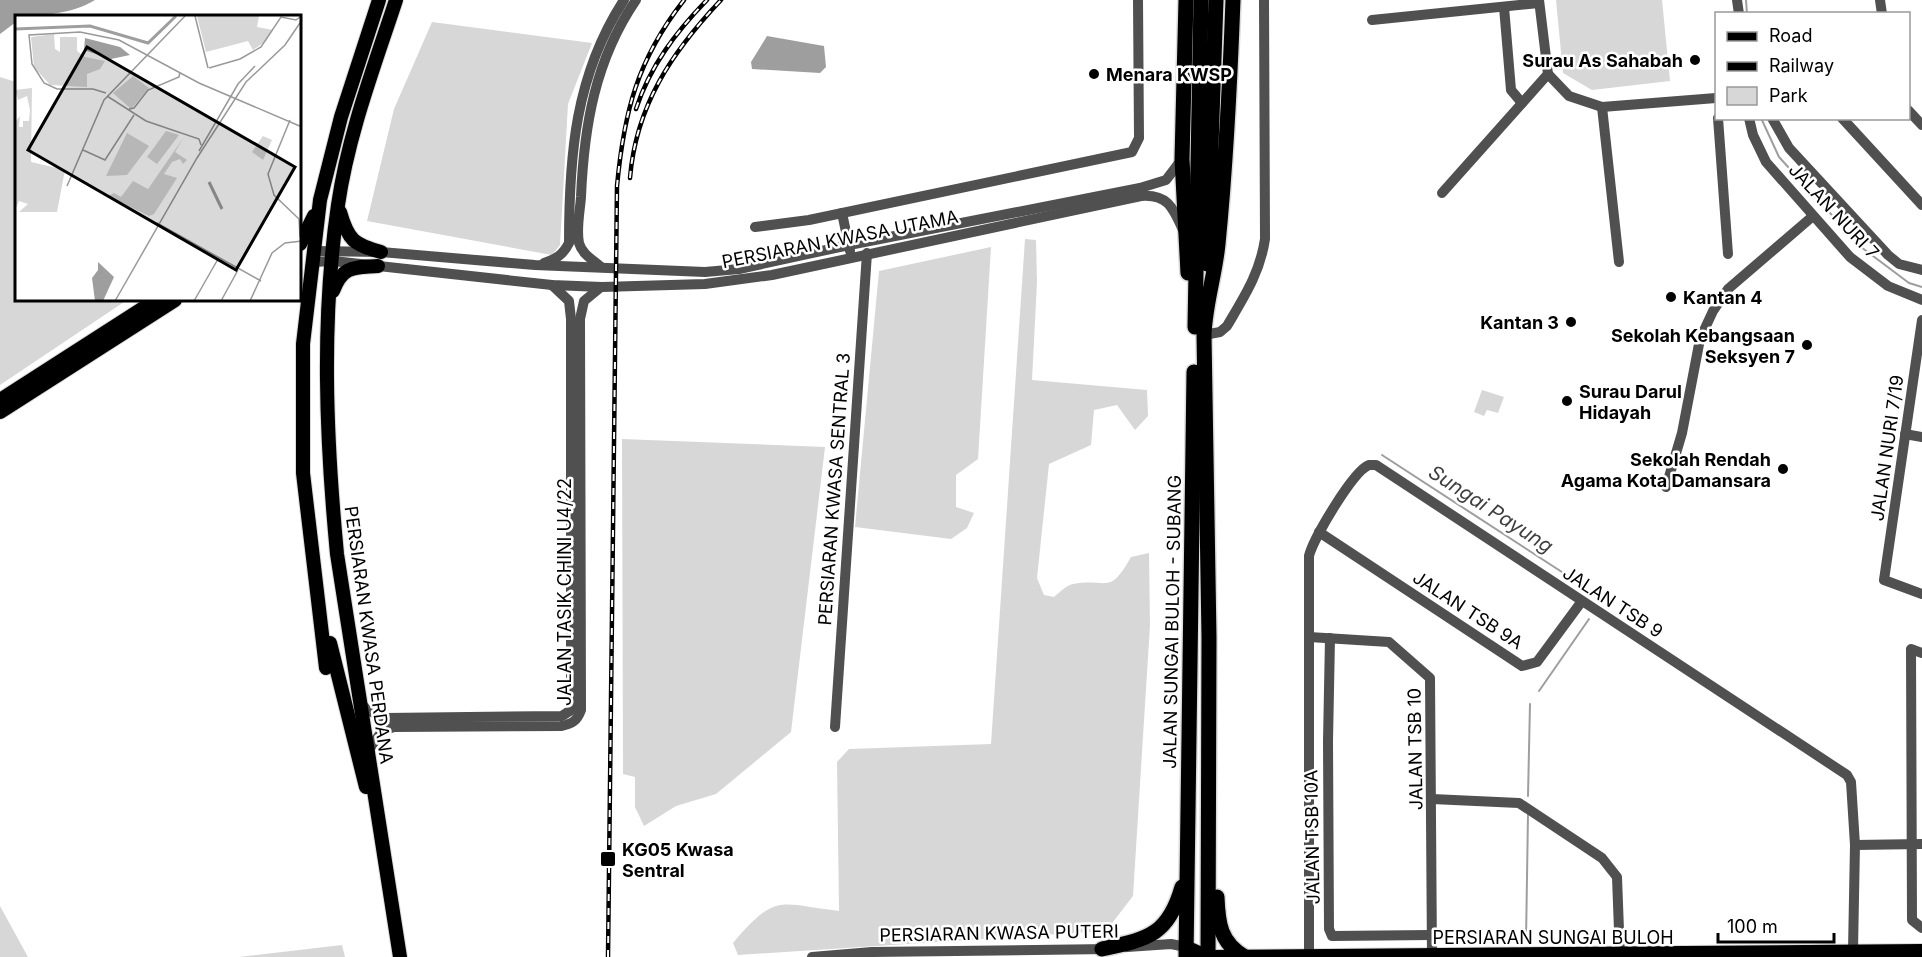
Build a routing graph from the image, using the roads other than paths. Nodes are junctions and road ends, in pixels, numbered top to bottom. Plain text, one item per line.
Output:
1 (379, 0) edge
2 (396, 0) edge
3 (624, 0) edge
4 (636, 0) edge
5 (1138, 0) edge
6 (1186, 0) edge
7 (1201, 0) edge
8 (1216, 0) edge
9 (1233, 0) edge
10 (1264, 0) edge
11 (1539, 2) edge
12 (1504, 7) junction
13 (1372, 20) dead end
14 (1548, 74) junction
15 (1715, 99) edge
16 (1522, 103) junction
17 (1602, 107) junction
18 (1910, 112) edge
19 (1718, 120) edge
20 (1749, 120) edge
21 (1773, 120) edge
22 (1844, 120) edge
23 (1922, 125) edge
24 (1182, 159) junction
25 (1442, 193) dead end
26 (1799, 199) junction
27 (320, 200) junction
28 (338, 204) junction
29 (1922, 205) edge
30 (842, 213) junction
31 (1813, 216) junction
32 (755, 227) dead end
33 (1797, 229) junction
34 (1826, 229) junction
35 (302, 240) edge
36 (1196, 241) junction
37 (849, 245) junction
38 (867, 253) junction
39 (1728, 254) dead end
40 (333, 256) junction
41 (307, 257) edge
42 (851, 257) junction
43 (380, 259) junction
44 (1619, 262) dead end
45 (535, 265) junction
46 (601, 267) junction
47 (1922, 270) edge
48 (552, 285) junction
49 (602, 287) junction
50 (1922, 300) edge
51 (153, 302) edge
52 (172, 302) edge
53 (299, 302) edge
54 (328, 305) junction
55 (1204, 310) junction
56 (1922, 320) edge
57 (1204, 335) junction
58 (303, 344) junction
59 (1918, 375) edge
60 (0, 400) edge
61 (0, 412) edge
62 (1905, 434) junction
63 (1922, 437) edge
64 (1666, 487) dead end
65 (1319, 532) junction
66 (1207, 569) junction
67 (1922, 594) edge
68 (1582, 601) junction
69 (318, 605) junction
70 (1309, 637) junction
71 (1330, 638) junction
72 (1917, 651) edge
73 (326, 668) dead end
74 (358, 700) junction
75 (571, 710) junction
76 (578, 719) junction
77 (836, 727) dead end
78 (368, 751) junction
79 (1208, 790) junction
80 (1432, 799) junction
81 (382, 844) junction
82 (1917, 844) edge
83 (1855, 845) junction
84 (1188, 862) junction
85 (1922, 928) edge
86 (1431, 935) junction
87 (1102, 949) junction
88 (1852, 950) junction
89 (1922, 951) edge
90 (1196, 954) edge
91 (400, 955) edge
92 (1758, 955) edge
93 (1309, 956) edge
94 (1432, 956) edge
95 (1620, 956) edge
96 (812, 957) edge
97 (1245, 957) edge

1 - 27 main road
2 - 28 main road, PERSIARAN KWASA PERDANA
3 - 45 street
4 - 46 street
5 - 30 street
6 - 24 highway, JALAN SUNGAI BULOH - SUBANG
7 - 36 highway, JALAN SUNGAI BULOH - SUBANG
8 - 36 highway, JALAN SUNGAI BULOH - SUBANG
9 - 55 highway, JALAN SUNGAI BULOH - SUBANG
10 - 57 street
11 - 12 street
11 - 14 street
12 - 13 street
12 - 16 street
14 - 16 street
14 - 17 street
15 - 17 street
16 - 25 street
17 - 44 street
18 - 23 street
19 - 39 street
20 - 26 street, JALAN NURI 7
21 - 47 street
22 - 29 street
24 - 36 highway, JALAN SUNGAI BULOH - SUBANG
24 - 37 street, PERSIARAN KWASA UTAMA
26 - 31 street, JALAN NURI 7
26 - 33 street
27 - 35 main road
27 - 41 main road
28 - 40 main road, PERSIARAN KWASA PERDANA
28 - 43 main road
30 - 32 street
30 - 37 street
31 - 33 street
31 - 34 street, JALAN NURI 7
33 - 34 street
33 - 64 street
34 - 50 street, JALAN NURI 7
36 - 38 street, PERSIARAN KWASA UTAMA
36 - 55 highway, JALAN SUNGAI BULOH - SUBANG
36 - 84 highway, JALAN SUNGAI BULOH - SUBANG
37 - 42 street
37 - 46 street, PERSIARAN KWASA UTAMA
38 - 42 street, PERSIARAN KWASA UTAMA
38 - 77 street, PERSIARAN KWASA SENTRAL 3
40 - 41 street, PERSIARAN KWASA UTAMA
40 - 43 street, PERSIARAN KWASA UTAMA
40 - 54 main road, PERSIARAN KWASA PERDANA
41 - 58 main road
42 - 49 street, PERSIARAN KWASA UTAMA
43 - 45 street, PERSIARAN KWASA UTAMA
43 - 48 street, PERSIARAN KWASA UTAMA
43 - 54 main road
45 - 46 street, PERSIARAN KWASA UTAMA
48 - 49 street, PERSIARAN KWASA UTAMA
48 - 75 street, JALAN TASIK CHINI U4/22
49 - 76 street, JALAN TASIK CHINI U4/22
51 - 60 main road
52 - 61 main road
53 - 58 main road
54 - 74 main road, PERSIARAN KWASA PERDANA
55 - 57 highway, JALAN SUNGAI BULOH - SUBANG
56 - 59 street, JALAN NURI 7/19
57 - 66 highway, JALAN SUNGAI BULOH - SUBANG
58 - 69 main road
59 - 62 street, JALAN NURI 7/19
62 - 63 street
62 - 67 street, JALAN NURI 7/19
65 - 68 street, JALAN TSB 9A
65 - 68 street, JALAN TSB 9
65 - 70 street, JALAN TSB 9
66 - 79 highway, JALAN SUNGAI BULOH - SUBANG
66 - 90 highway
68 - 83 street, JALAN TSB 9
69 - 73 main road
69 - 81 main road
70 - 71 street, JALAN TSB 10
70 - 93 street, JALAN TSB 9
71 - 80 street, JALAN TSB 10
71 - 86 street, JALAN TSB 10A
72 - 82 street
74 - 75 street, JALAN TASIK CHINI U4/22
74 - 78 main road, PERSIARAN KWASA PERDANA
75 - 76 street
76 - 78 street, JALAN TASIK CHINI U4/22
78 - 81 main road, PERSIARAN KWASA PERDANA
79 - 90 highway, JALAN SUNGAI BULOH - SUBANG
79 - 97 highway
80 - 86 street, JALAN TSB 10
80 - 95 street
81 - 91 main road, PERSIARAN KWASA PERDANA
82 - 83 street
82 - 85 street
83 - 88 street, JALAN TSB 9
84 - 87 highway
84 - 90 highway, JALAN SUNGAI BULOH - SUBANG
86 - 94 street, JALAN TSB 10
87 - 90 street, PERSIARAN KWASA PUTERI
87 - 96 street, PERSIARAN KWASA PUTERI
88 - 89 main road, PERSIARAN SUNGAI BULOH
88 - 92 main road, PERSIARAN SUNGAI BULOH
90 - 97 main road, PERSIARAN SUNGAI BULOH
92 - 95 main road, PERSIARAN SUNGAI BULOH
93 - 94 main road, PERSIARAN SUNGAI BULOH
93 - 97 main road, PERSIARAN SUNGAI BULOH
94 - 95 main road, PERSIARAN SUNGAI BULOH

